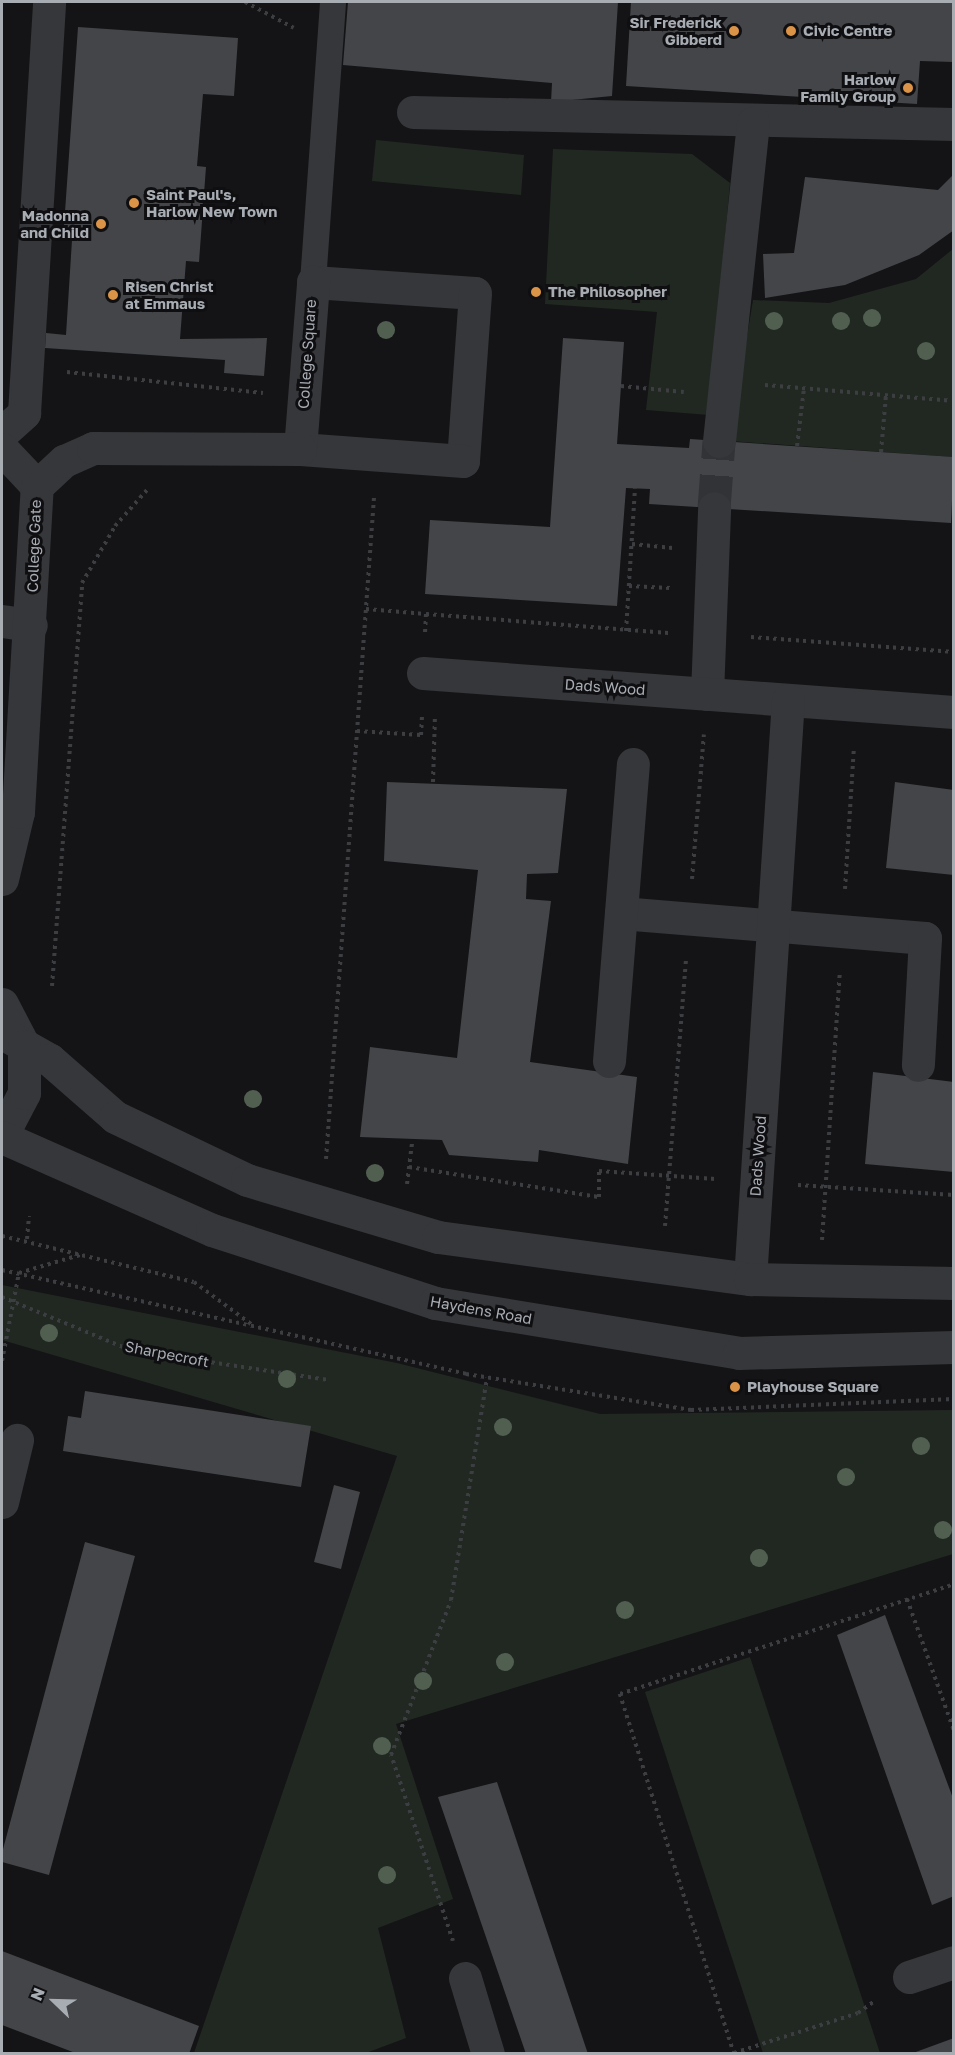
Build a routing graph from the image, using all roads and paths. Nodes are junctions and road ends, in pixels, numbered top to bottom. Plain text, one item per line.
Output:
1 (50, 2) edge
2 (333, 2) edge
3 (413, 112) dead end
4 (753, 123) junction
5 (954, 124) edge
6 (313, 282) junction
7 (25, 368) junction
8 (621, 386) dead end
9 (804, 388) junction
10 (724, 389) junction
11 (273, 394) dead end
12 (886, 395) junction
13 (954, 401) edge
14 (2, 433) edge
15 (719, 441) tunnel mouth
16 (797, 446) dead end
17 (300, 449) junction
18 (2, 450) edge
19 (881, 452) dead end
20 (374, 455) junction
21 (152, 485) dead end
22 (37, 486) junction
23 (635, 488) dead end
24 (714, 508) tunnel mouth
25 (673, 548) dead end
26 (673, 558) dead end
27 (672, 578) dead end
28 (629, 586) junction
29 (16, 623) edge
30 (626, 631) dead end
31 (423, 673) dead end
32 (707, 694) junction
33 (788, 700) junction
34 (954, 712) edge
35 (435, 716) dead end
36 (633, 764) dead end
37 (433, 782) dead end
38 (5, 847) edge
39 (2, 879) edge
40 (621, 913) junction
41 (773, 926) junction
42 (52, 986) dead end
43 (2, 1004) edge
44 (13, 1040) edge
45 (609, 1061) dead end
46 (918, 1065) dead end
47 (2, 1136) edge
48 (409, 1167) dead end
49 (756, 1182) junction
50 (954, 1195) edge
51 (323, 1202) junction
52 (29, 1216) dead end
53 (2, 1236) edge
54 (27, 1239) junction
55 (83, 1254) junction
56 (2, 1270) edge
57 (19, 1274) junction
58 (750, 1280) junction
59 (954, 1283) edge
60 (2, 1297) edge
61 (15, 1299) junction
62 (254, 1326) junction
63 (954, 1347) edge
64 (2, 1361) edge
65 (488, 1377) junction
66 (329, 1380) dead end
67 (954, 1399) edge
68 (17, 1440) dead end
69 (2, 1502) edge
70 (954, 1584) edge
71 (907, 1599) junction
72 (954, 1731) edge
73 (954, 1962) edge
74 (909, 1977) joint
75 (465, 1978) joint
76 (734, 2053) edge
77 (488, 2054) edge

1 - 7 street
2 - 6 lane
3 - 4 street
4 - 5 street
4 - 10 street
6 - 17 street, College Square
6 - 20 street, College Square
7 - 11 path
7 - 14 street
8 - 10 path
9 - 10 path
9 - 12 path
9 - 16 path
10 - 15 street
12 - 13 path
12 - 19 path
17 - 20 street, College Square
17 - 22 street, College Gate
18 - 22 street
20 - 51 path
21 - 42 path
22 - 29 street, College Gate
23 - 28 path
24 - 32 street
25 - 26 path
27 - 28 path
28 - 30 path
29 - 38 street, College Gate
31 - 32 street, Dads Wood
32 - 33 street, Dads Wood
33 - 34 street, Dads Wood
33 - 41 street, Dads Wood
35 - 37 path
36 - 40 street
38 - 39 street, College Gate
40 - 41 street
40 - 45 street
41 - 46 street
41 - 49 street, Dads Wood
43 - 44 street
44 - 47 street, Haydens Road
44 - 51 street
47 - 63 street, Haydens Road
48 - 49 path
49 - 50 path
49 - 58 street, Dads Wood
51 - 58 street
52 - 54 path
53 - 54 path
54 - 55 path
55 - 57 path
55 - 62 path
56 - 57 path
57 - 61 path
57 - 62 path
58 - 59 street
60 - 61 path, Sharpecroft
61 - 64 path
61 - 66 path, Sharpecroft
62 - 65 path
65 - 67 path
65 - 75 path
68 - 69 street
70 - 71 path
71 - 72 path
71 - 76 path
73 - 74 street
74 - 76 path
75 - 77 street

